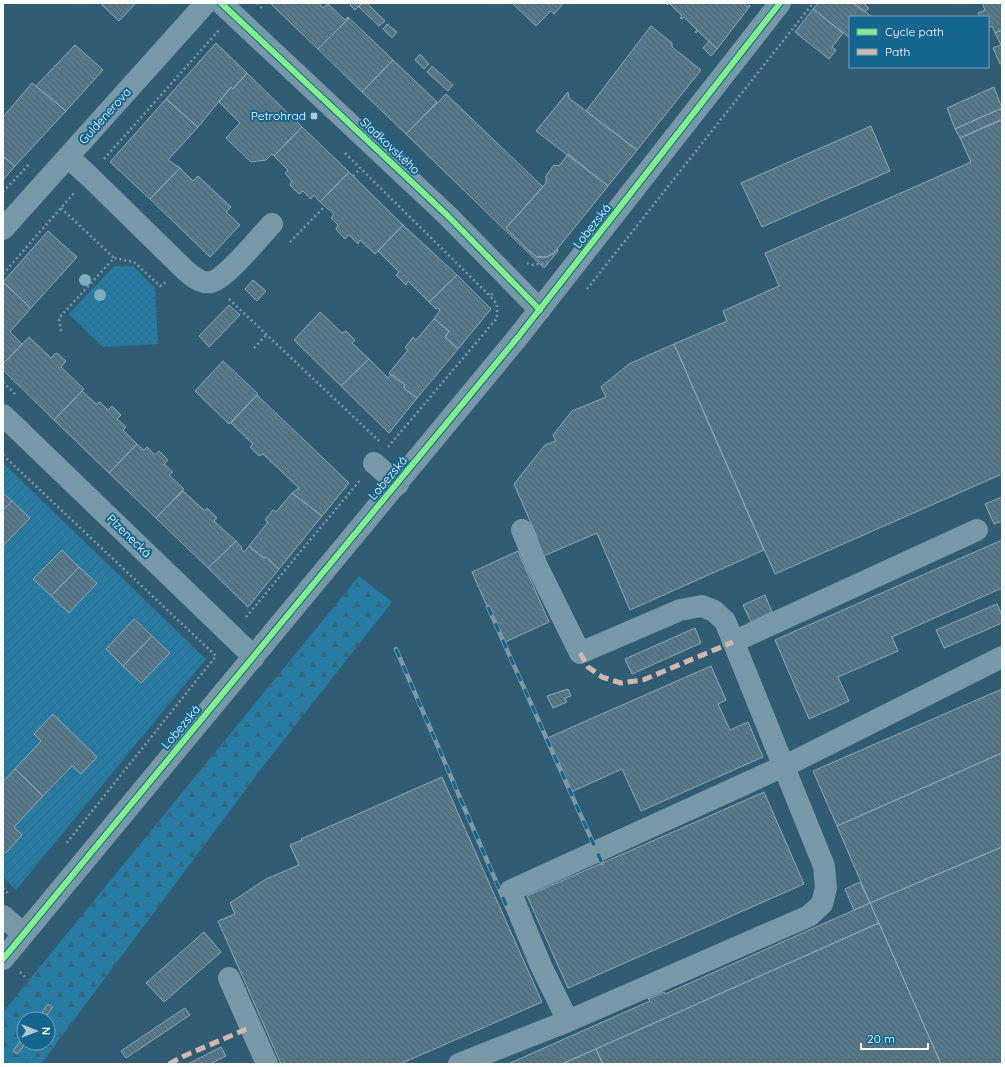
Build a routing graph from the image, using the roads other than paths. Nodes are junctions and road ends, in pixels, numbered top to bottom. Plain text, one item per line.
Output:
1 (206, 3) edge
2 (780, 3) edge
3 (227, 9) edge
4 (68, 157) junction
5 (272, 224) dead end
6 (3, 228) edge
7 (540, 310) junction
8 (3, 415) edge
9 (381, 456) road end
10 (398, 484) junction
11 (522, 530) dead end
12 (977, 530) dead end
13 (734, 642) junction
14 (254, 657) junction
15 (1002, 657) edge
16 (784, 765) junction
17 (3, 916) edge
18 (23, 934) junction
19 (3, 959) edge
20 (229, 978) dead end
21 (568, 1021) junction
22 (267, 1064) edge
23 (460, 1064) edge

1 - 4 street, Guldenerova
2 - 7 street, Lobezská
3 - 7 street, Sladkovského
4 - 5 street
4 - 6 street, Guldenerova
7 - 10 street, Lobezská
8 - 14 street, Plzenecká
9 - 10 street
10 - 14 street, Lobezská
11 - 13 street
12 - 13 street
13 - 16 street
14 - 18 street, Lobezská
15 - 16 street
16 - 21 street
16 - 21 street
17 - 18 street
18 - 19 street, Lobezská
20 - 22 street
21 - 23 street

